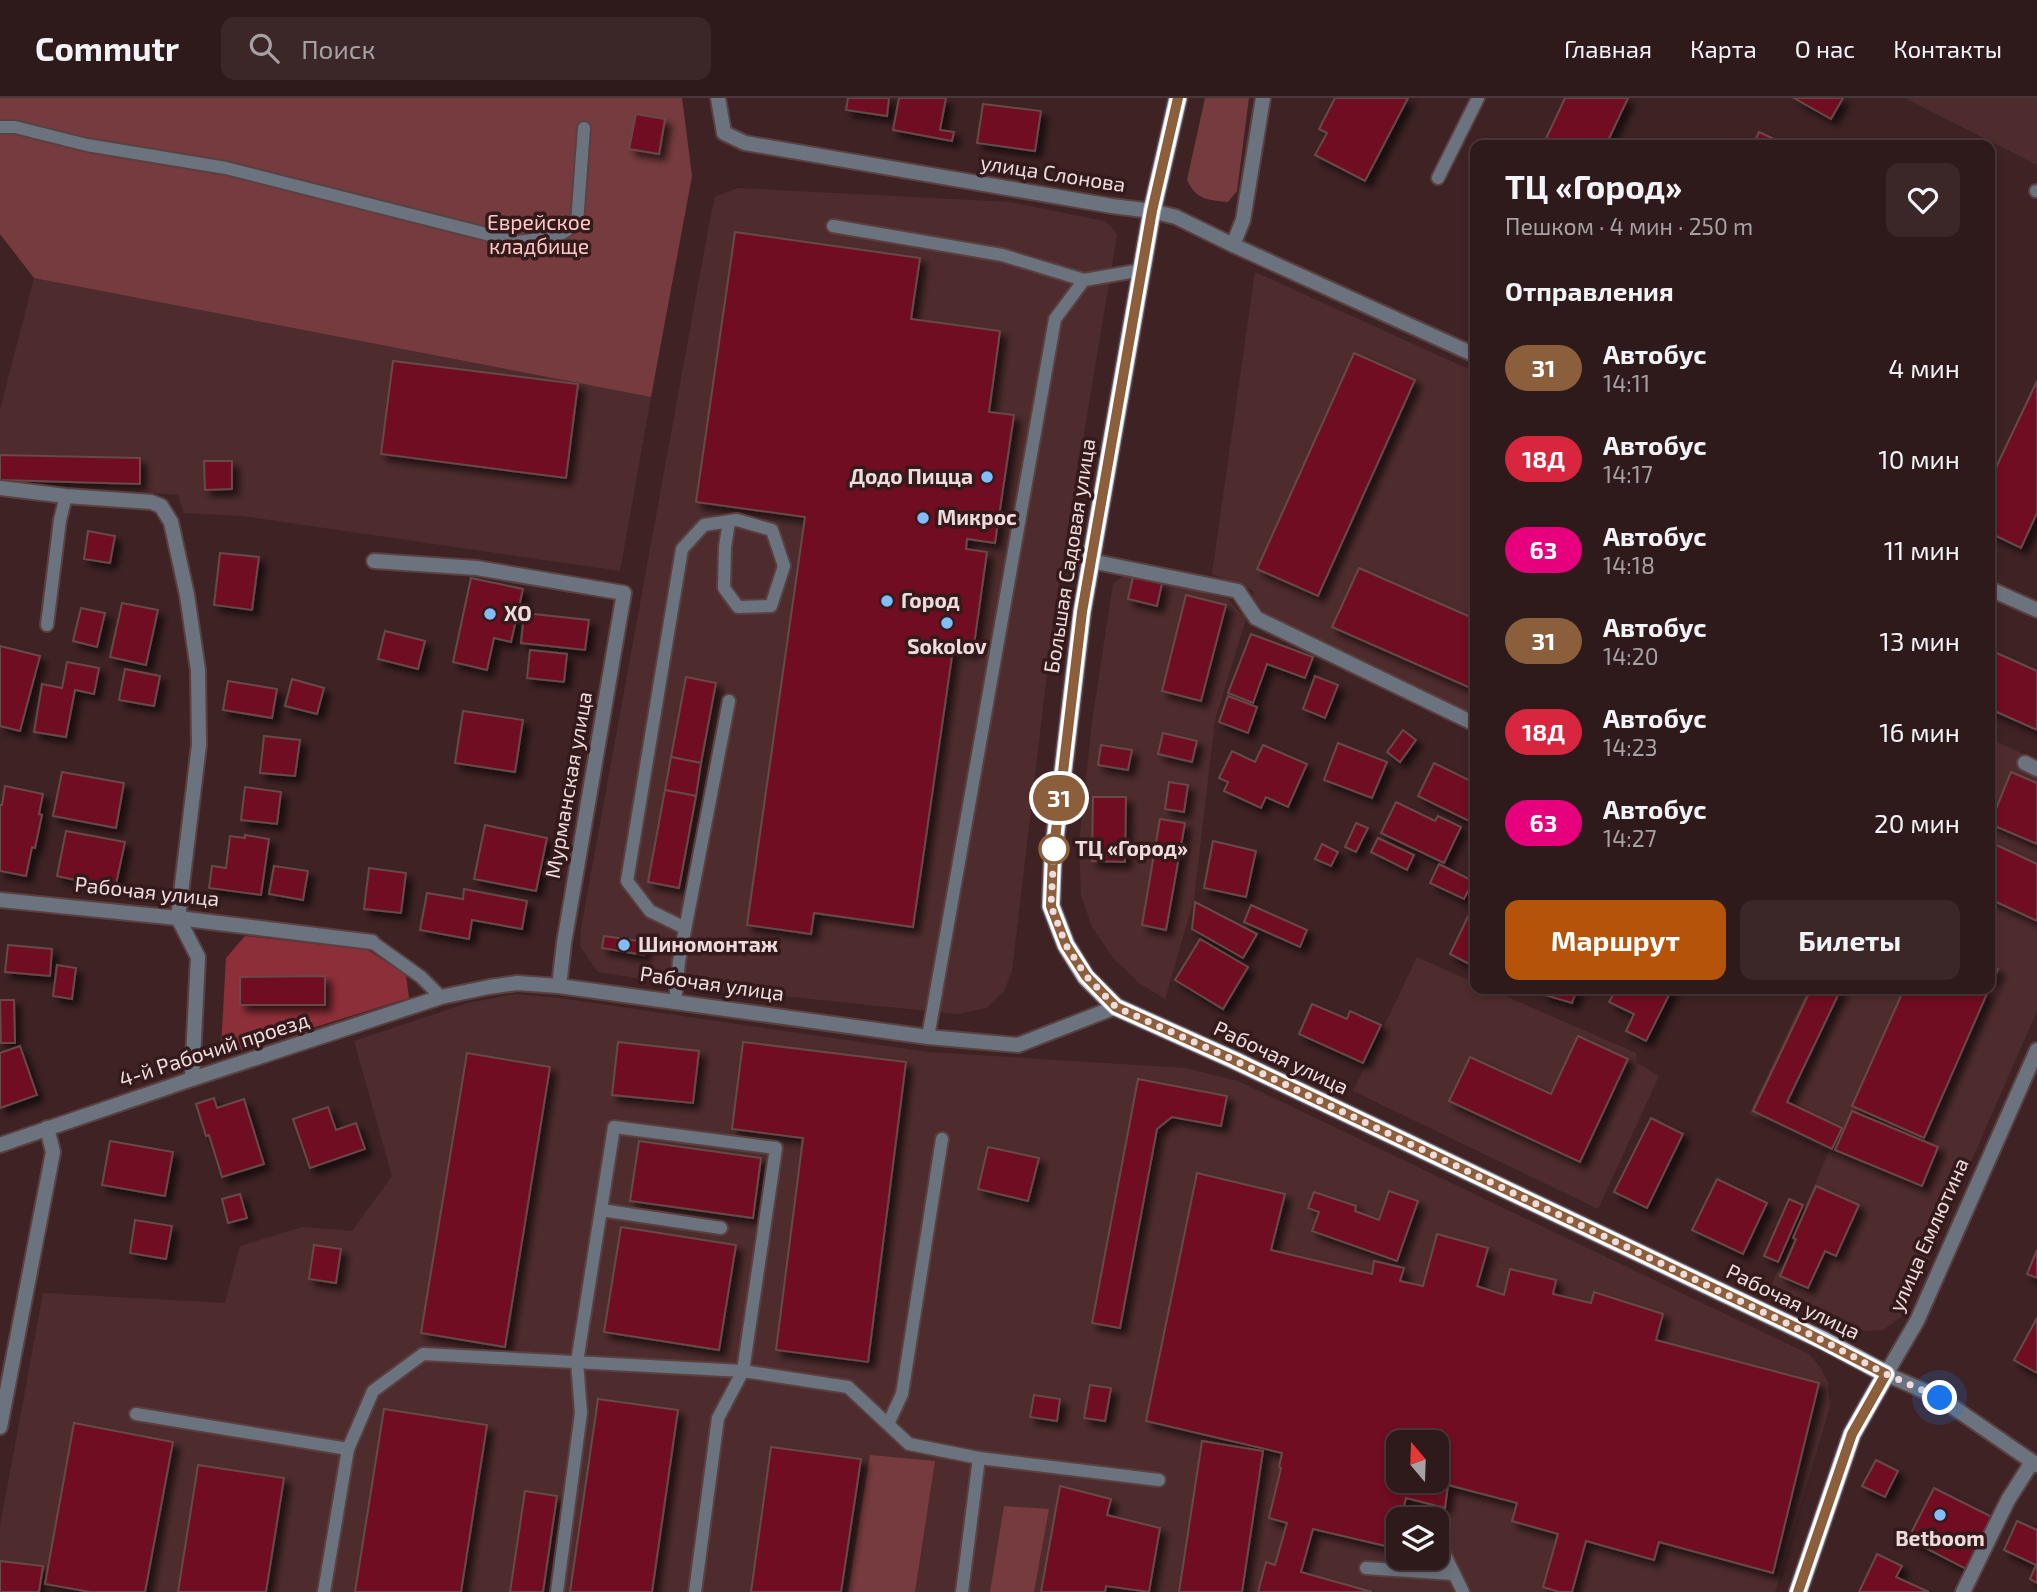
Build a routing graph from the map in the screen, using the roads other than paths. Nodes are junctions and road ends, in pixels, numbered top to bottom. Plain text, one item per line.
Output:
1 (718, 98) edge
2 (1178, 98) edge
3 (1263, 98) edge
4 (1478, 98) edge
5 (0, 127) edge
6 (584, 128) dead end
7 (1438, 178) dead end
8 (1152, 211) junction
9 (833, 226) dead end
10 (1233, 245) junction
11 (1142, 270) junction
12 (1084, 279) junction
13 (1470, 353) edge
14 (0, 488) edge
15 (66, 496) junction
16 (729, 521) junction
17 (374, 561) dead end
18 (1091, 561) junction
19 (1995, 591) edge
20 (2037, 610) edge
21 (47, 625) dead end
22 (729, 701) dead end
23 (1470, 722) edge
24 (0, 900) edge
25 (178, 918) junction
26 (685, 928) junction
27 (372, 942) joint
28 (559, 986) junction
29 (441, 997) junction
30 (675, 1002) junction
31 (1116, 1007) junction
32 (928, 1037) junction
33 (2037, 1050) edge
34 (192, 1079) junction
35 (47, 1128) junction
36 (942, 1139) dead end
37 (0, 1145) edge
38 (601, 1210) junction
39 (721, 1228) dead end
40 (577, 1362) junction
41 (743, 1371) junction
42 (1886, 1374) junction
43 (136, 1414) dead end
44 (888, 1424) junction
45 (0, 1427) edge
46 (348, 1448) junction
47 (979, 1458) junction
48 (2034, 1464) edge
49 (1159, 1480) dead end
50 (1449, 1564) edge
51 (1366, 1568) dead end
52 (1454, 1574) junction
53 (324, 1592) edge
54 (556, 1592) edge
55 (695, 1592) edge
56 (962, 1592) edge
57 (1463, 1592) edge
58 (1798, 1592) edge
59 (1963, 1592) edge

1 - 8 street, улица Слонова
2 - 8 main road, Большая Садовая улица
3 - 10 street
4 - 7 lane
5 - 6 lane
8 - 10 street, улица Слонова
8 - 11 main road, Большая Садовая улица
9 - 12 lane
10 - 13 street, улица Слонова
11 - 12 lane
11 - 18 main road, Большая Садовая улица
12 - 32 lane
14 - 15 street
15 - 21 lane
15 - 25 street
16 - 16 lane
16 - 26 lane
17 - 28 street, Мурманская улица
18 - 23 street
18 - 31 main road, Большая Садовая улица
19 - 20 street
22 - 26 lane
24 - 25 street, Рабочая улица
25 - 27 street, Рабочая улица
25 - 34 street
26 - 30 lane
27 - 29 lane
28 - 29 street, Рабочая улица
28 - 30 street, Рабочая улица
29 - 34 street, 4-й Рабочий проезд
30 - 32 street, Рабочая улица
31 - 32 street, Рабочая улица
31 - 42 main road, Рабочая улица
33 - 42 street, улица Емлютина
34 - 35 street, 4-й Рабочий проезд
35 - 37 street, 4-й Рабочий проезд
35 - 45 street
36 - 44 lane
38 - 39 lane
38 - 40 lane
38 - 41 lane
40 - 41 lane
40 - 46 lane
40 - 54 lane
41 - 44 lane
41 - 55 lane
42 - 48 street, Рабочая улица
42 - 58 main road, улица Емлютина
43 - 46 lane
44 - 47 lane
46 - 53 lane
47 - 49 lane
47 - 56 lane
48 - 59 street
50 - 52 lane
51 - 52 lane
52 - 57 lane

